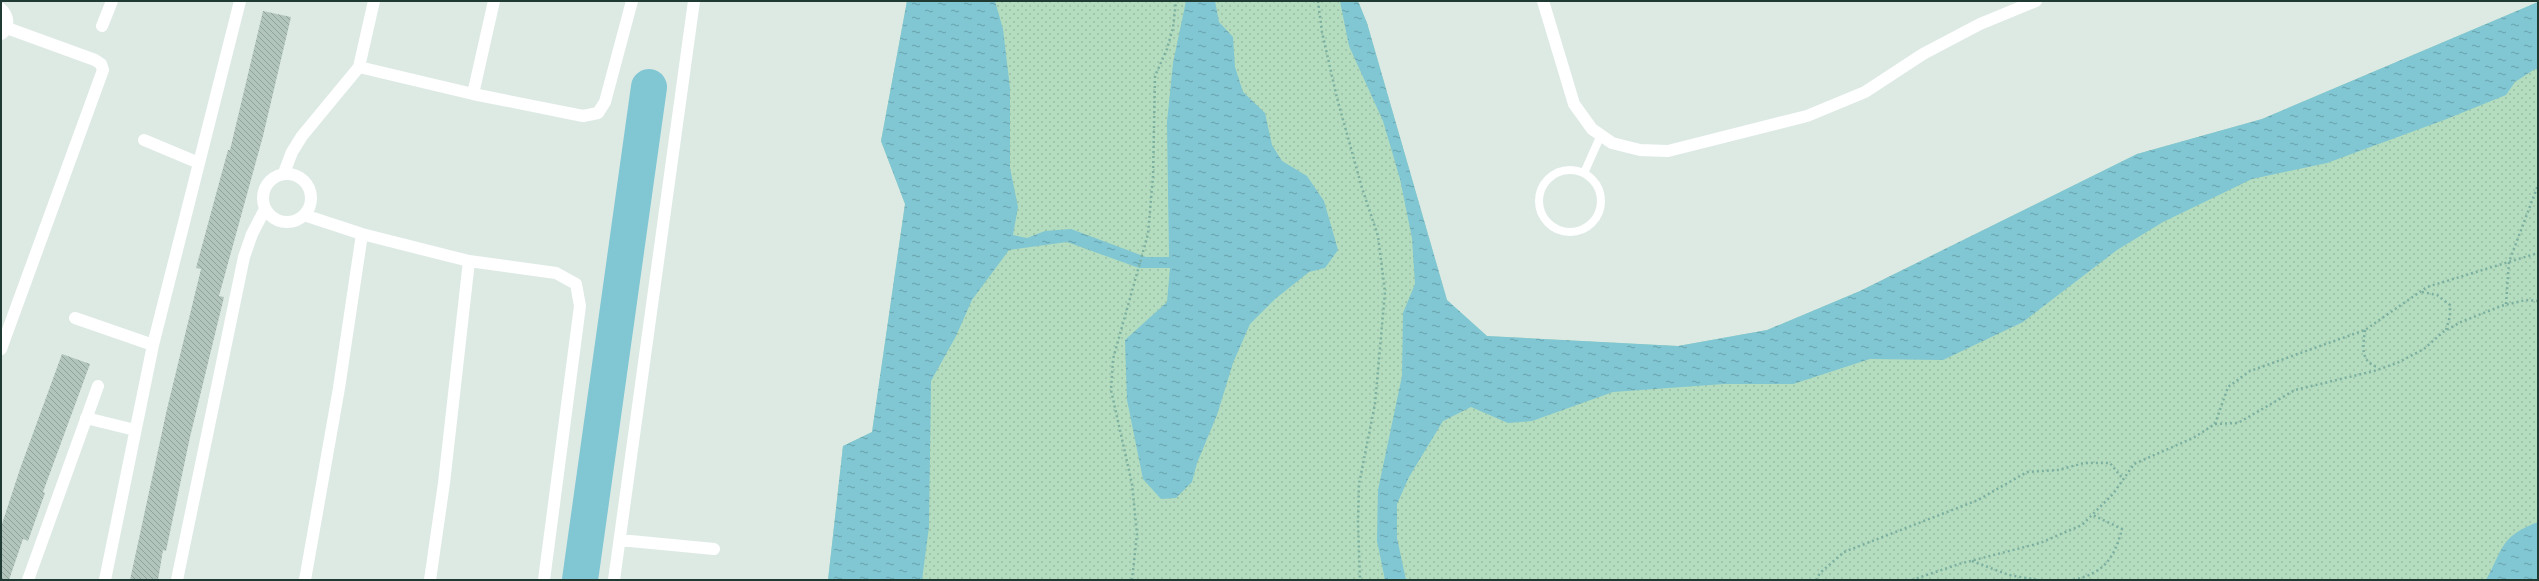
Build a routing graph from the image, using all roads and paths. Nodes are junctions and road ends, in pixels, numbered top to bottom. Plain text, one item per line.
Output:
1 (112, 1) edge
2 (240, 1) edge
3 (374, 1) edge
4 (494, 1) edge
5 (632, 1) edge
6 (694, 1) edge
7 (1176, 1) edge
8 (1318, 1) edge
9 (1542, 1) edge
10 (2036, 1) edge
11 (1, 9) edge
12 (102, 26) dead end
13 (4, 31) edge
14 (359, 67) junction
15 (473, 94) junction
16 (1601, 135) junction
17 (144, 140) dead end
18 (199, 163) junction
19 (284, 173) junction
20 (1584, 173) junction
21 (2538, 186) edge
22 (265, 208) junction
23 (304, 215) junction
24 (362, 234) junction
25 (2538, 253) edge
26 (469, 261) junction
27 (2509, 262) junction
28 (2421, 292) junction
29 (2538, 301) edge
30 (2506, 304) junction
31 (75, 318) dead end
32 (2365, 330) junction
33 (2446, 330) junction
34 (152, 345) junction
35 (1, 349) edge
36 (2377, 367) dead end
37 (98, 386) dead end
38 (86, 418) junction
39 (2215, 424) junction
40 (135, 430) junction
41 (2123, 480) junction
42 (2093, 515) junction
43 (620, 540) junction
44 (714, 549) dead end
45 (1971, 561) junction
46 (28, 580) edge
47 (105, 580) edge
48 (177, 580) edge
49 (305, 580) edge
50 (430, 580) edge
51 (544, 580) edge
52 (614, 580) edge
53 (1132, 580) edge
54 (1360, 580) edge
55 (1816, 580) edge
56 (1912, 580) edge
57 (2038, 580) edge
58 (2073, 580) edge

1 - 12 street
2 - 18 street
3 - 14 street
4 - 15 street
5 - 15 street
6 - 43 street
7 - 53 path
8 - 54 path
9 - 16 street
10 - 16 street
11 - 13 street
13 - 35 street
14 - 15 street
14 - 19 street
16 - 20 lane
17 - 18 street
18 - 34 street
19 - 22 street
19 - 23 street
20 - 20 lane
21 - 27 path
22 - 23 street
22 - 48 street
23 - 24 street
24 - 26 street
24 - 49 street
25 - 27 path
26 - 50 street
26 - 51 street
27 - 28 path
27 - 30 path
28 - 32 path
28 - 33 path
29 - 30 path
30 - 33 path
31 - 34 street
32 - 36 path
32 - 39 path
33 - 39 path
34 - 40 street
37 - 38 street
38 - 40 street
38 - 46 street
39 - 41 path
40 - 47 street
41 - 42 path
41 - 55 path
42 - 45 path
42 - 58 path
43 - 44 street
43 - 52 street
45 - 56 path
45 - 57 path

